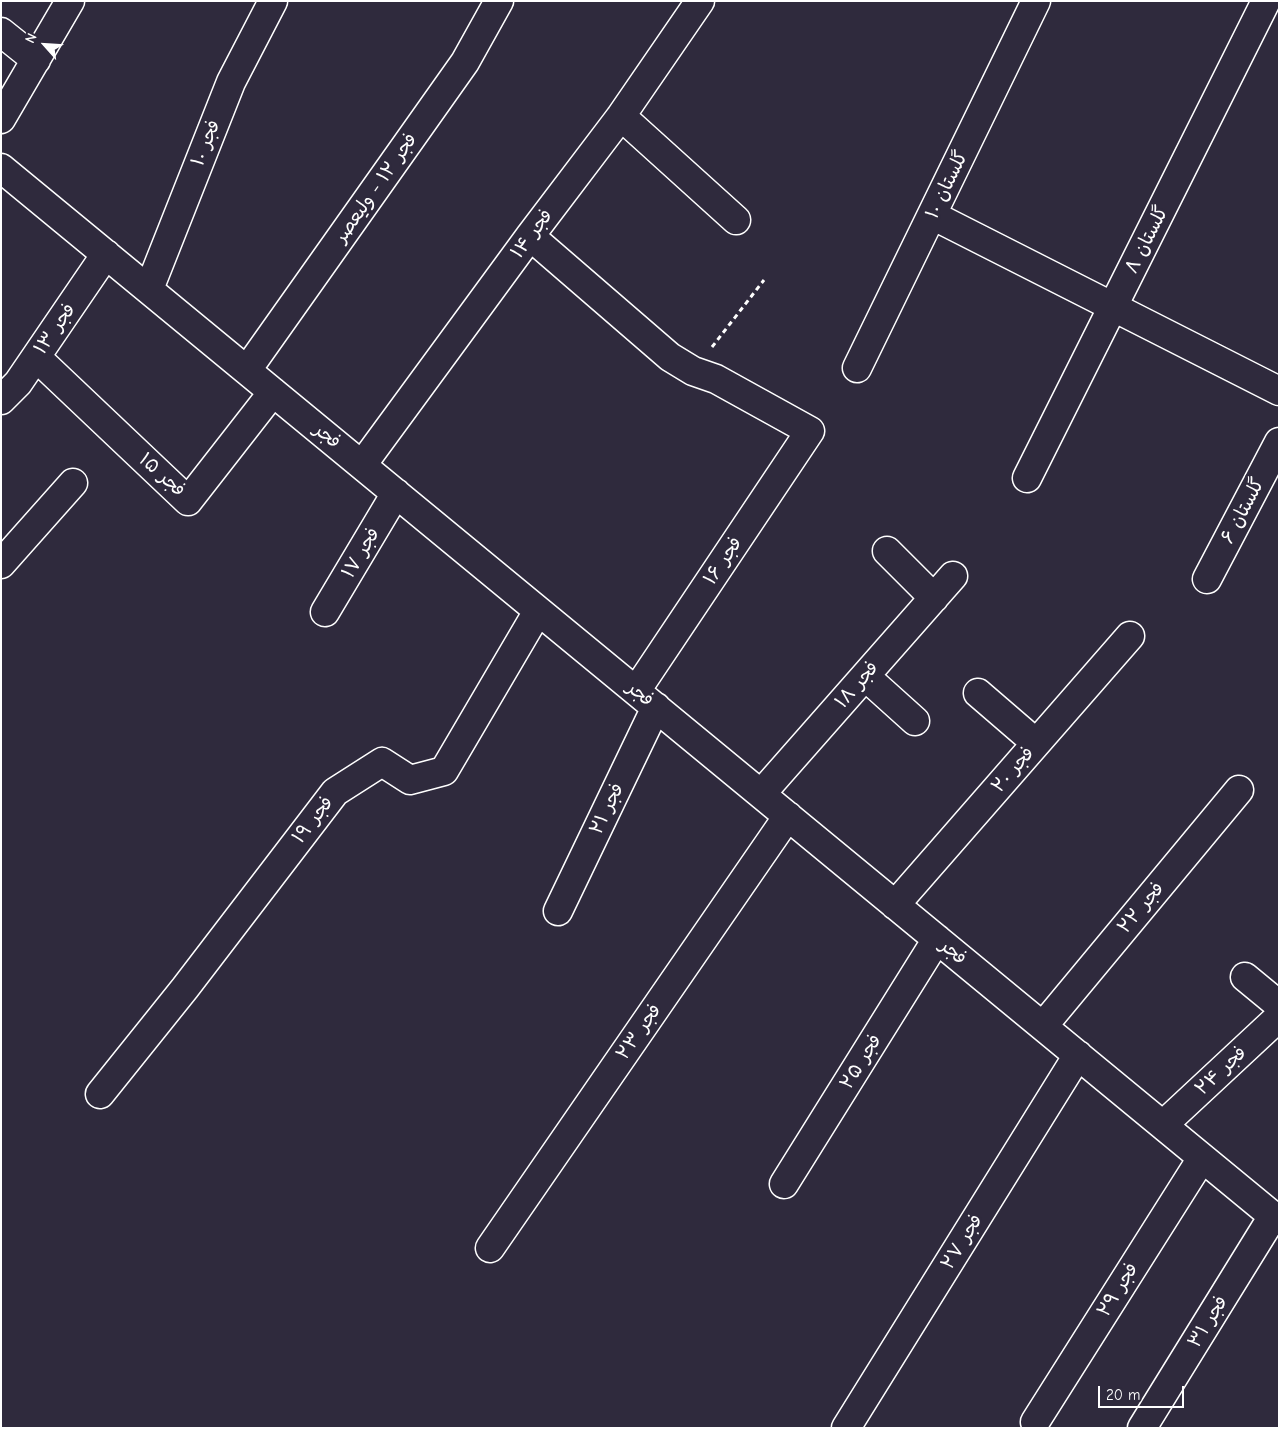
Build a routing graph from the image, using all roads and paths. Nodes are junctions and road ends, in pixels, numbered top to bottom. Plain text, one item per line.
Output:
1 (70, 1) edge
2 (273, 1) edge
3 (499, 1) edge
4 (700, 1) edge
5 (1036, 1) edge
6 (1266, 1) edge
7 (1, 32) edge
8 (36, 60) junction
9 (621, 116) junction
10 (1, 119) edge
11 (1, 168) edge
12 (932, 215) junction
13 (736, 220) dead end
14 (530, 236) junction
15 (106, 254) junction
16 (764, 280) dead end
17 (149, 289) junction
18 (1113, 307) junction
19 (36, 357) junction
20 (857, 368) dead end
21 (247, 370) junction
22 (693, 371) junction
23 (273, 392) junction
24 (1279, 392) edge
25 (1, 400) edge
26 (1279, 442) edge
27 (362, 465) junction
28 (1028, 478) dead end
29 (73, 483) dead end
30 (396, 493) junction
31 (887, 551) dead end
32 (1, 564) edge
33 (953, 576) dead end
34 (1207, 579) dead end
35 (934, 598) junction
36 (538, 611) junction
37 (325, 612) dead end
38 (1130, 636) dead end
39 (865, 676) junction
40 (978, 693) dead end
41 (646, 699) junction
42 (915, 721) dead end
43 (1036, 743) junction
44 (1239, 790) dead end
45 (761, 794) junction
46 (788, 816) junction
47 (895, 905) junction
48 (558, 911) dead end
49 (937, 939) junction
50 (1244, 977) dead end
51 (1279, 1005) edge
52 (1279, 1017) edge
53 (1043, 1026) junction
54 (1078, 1055) junction
55 (100, 1094) dead end
56 (1163, 1125) junction
57 (1202, 1158) junction
58 (784, 1184) dead end
59 (1276, 1218) edge
60 (490, 1248) dead end
61 (1035, 1422) dead end
62 (846, 1428) edge
63 (1142, 1428) edge

1 - 8 street
2 - 17 street, فجر ۱۰
3 - 21 street, فجر ۱۲ - ولیعصر
4 - 9 street, فجر ۱۴
5 - 12 street, گلستان ۱۰
6 - 18 street, گلستان ۸
7 - 8 street
8 - 10 street
9 - 13 street
9 - 14 street, فجر ۱۴
11 - 15 street, فجر
12 - 18 street
12 - 20 street, گلستان ۱۰
14 - 22 street
14 - 27 street, فجر ۱۴
15 - 17 street, فجر
15 - 19 street, فجر ۱۳
16 - 22 path
17 - 21 street, فجر
18 - 24 street
18 - 28 street, گلستان ۸
19 - 23 street, فجر ۱۵
19 - 25 street, فجر ۱۳
21 - 23 street, فجر
22 - 41 street, فجر ۱۶
23 - 27 street, فجر
26 - 34 street, گلستان ۶
27 - 30 street, فجر
29 - 32 street
30 - 36 street, فجر
30 - 37 street, فجر ۱۷
31 - 35 street
33 - 35 street, فجر ۱۸
35 - 39 street, فجر ۱۸
36 - 41 street, فجر
36 - 55 street, فجر ۱۹
38 - 43 street, فجر ۲۰
39 - 42 street
39 - 45 street, فجر ۱۸
40 - 43 street
41 - 45 street, فجر
41 - 48 street, فجر ۲۱
43 - 47 street, فجر ۲۰
44 - 53 street, فجر ۲۲
45 - 46 street, فجر
46 - 47 street, فجر
46 - 60 street, فجر ۲۳
47 - 49 street, فجر
49 - 53 street, فجر
49 - 58 street, فجر ۲۵
50 - 51 street
52 - 56 street, فجر ۲۴
53 - 54 street, فجر
54 - 56 street, فجر
54 - 62 street, فجر ۲۷
56 - 57 street, فجر
57 - 59 street, فجر
57 - 61 street, فجر ۲۹
59 - 63 street, فجر ۳۱

